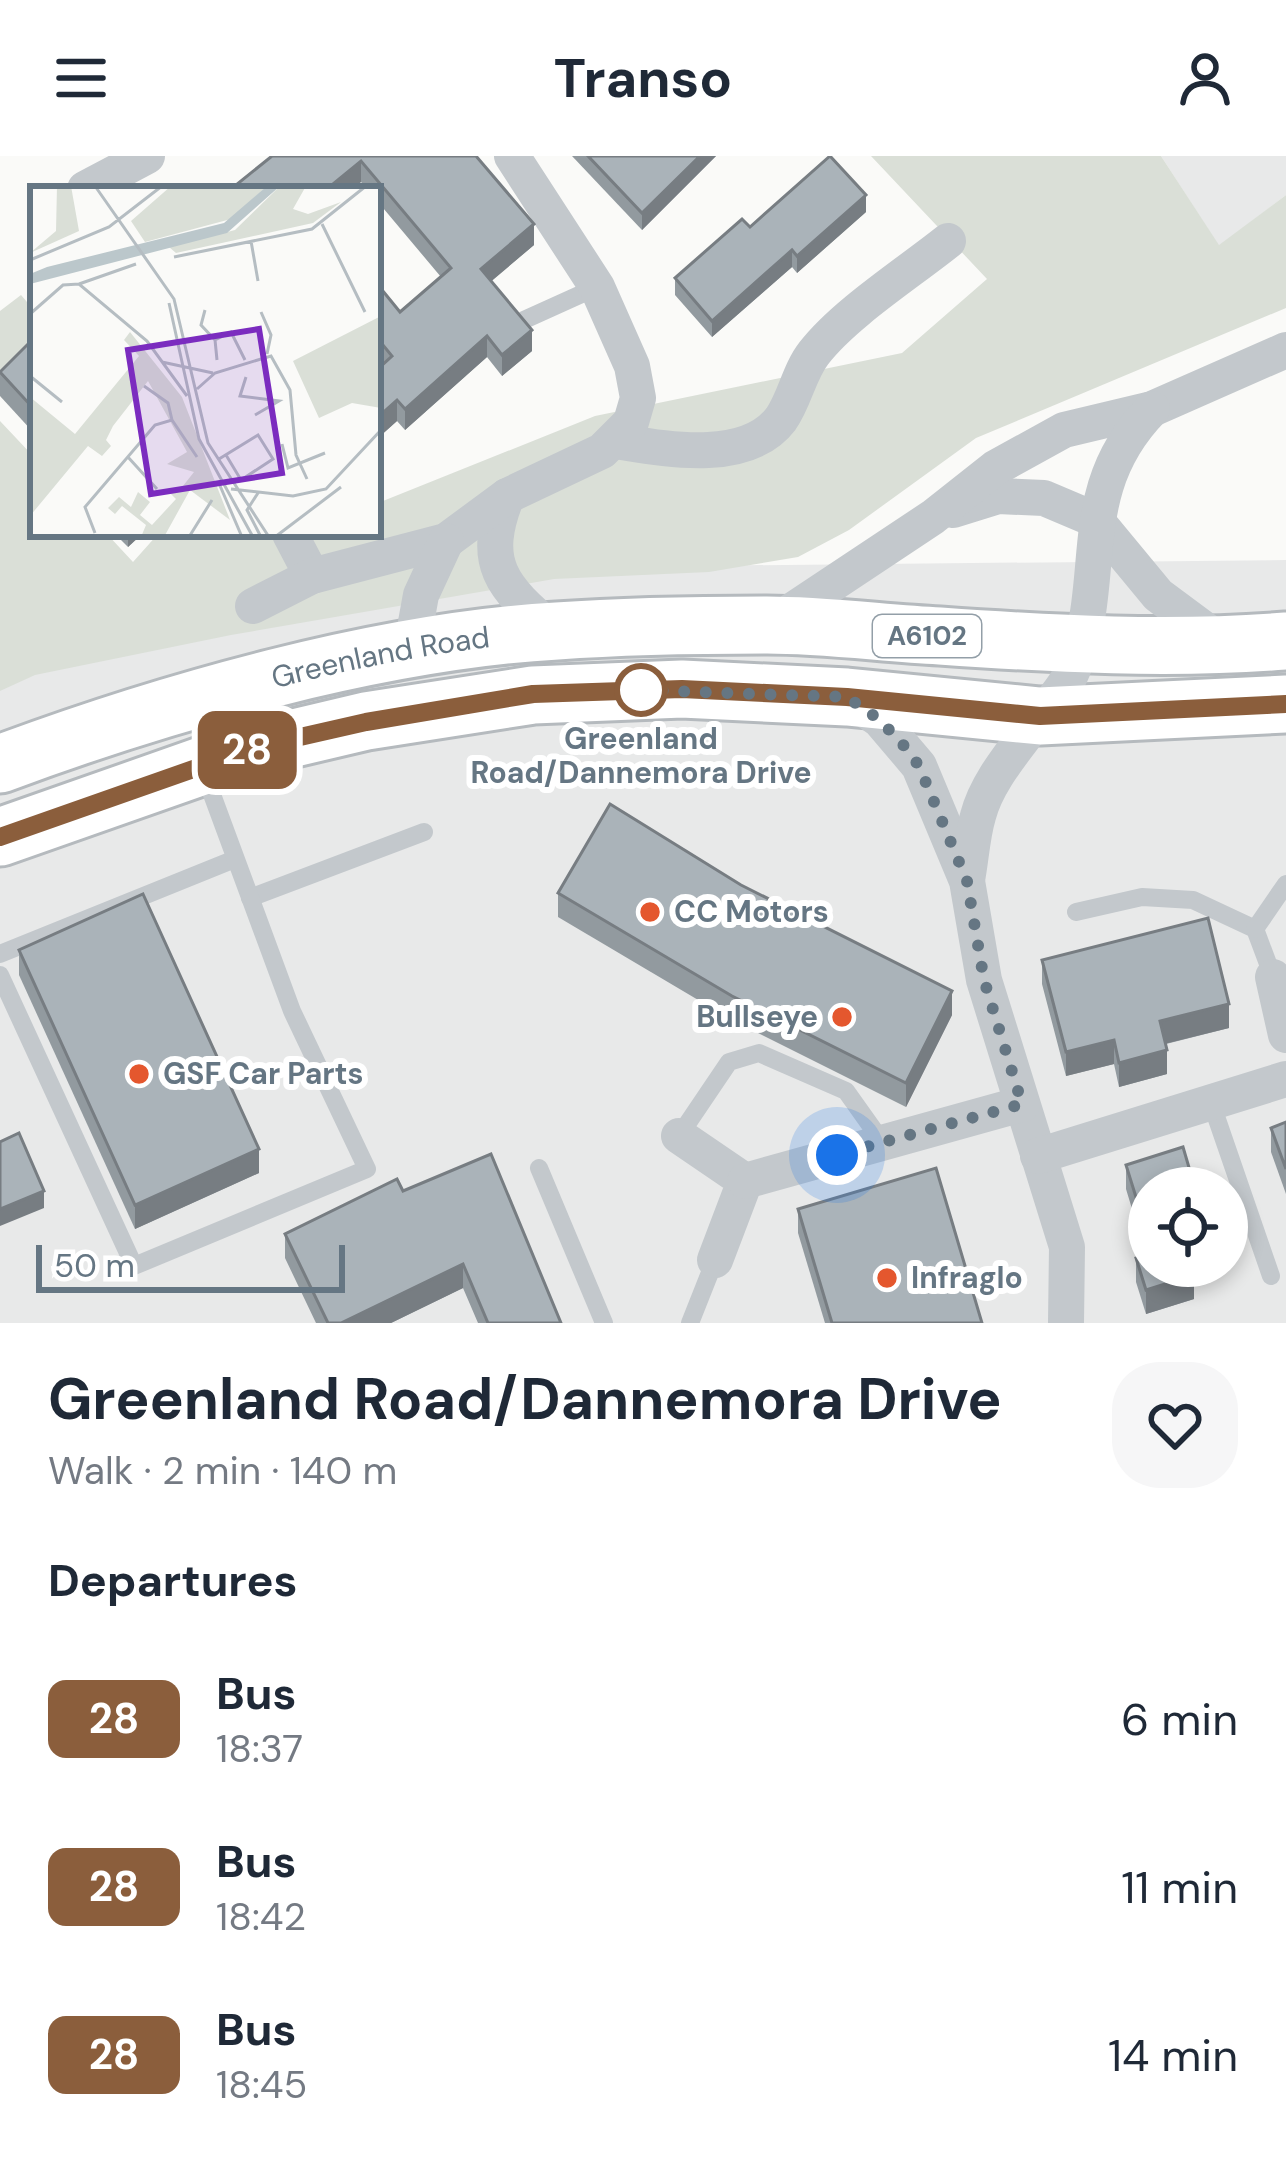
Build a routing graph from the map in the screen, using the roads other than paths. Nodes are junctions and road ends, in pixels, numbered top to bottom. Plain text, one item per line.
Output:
1 (148, 156) edge
2 (512, 156) edge
3 (91, 186) edge
4 (948, 241) dead end
5 (596, 287) junction
6 (524, 320) edge
7 (1286, 350) edge
8 (1152, 410) junction
9 (616, 441) junction
10 (507, 496) junction
11 (933, 517) junction
12 (1096, 520) junction
13 (292, 537) edge
14 (446, 541) junction
15 (312, 576) junction
16 (253, 606) dead end
17 (771, 625) junction
18 (554, 631) junction
19 (1286, 640) edge
20 (1082, 643) junction
21 (1226, 646) junction
22 (411, 650) junction
23 (847, 697) junction
24 (1286, 704) edge
25 (1040, 716) junction
26 (6, 758) edge
27 (201, 765) junction
28 (424, 832) dead end
29 (0, 837) edge
30 (235, 859) junction
31 (967, 881) junction
32 (1286, 884) edge
33 (250, 898) junction
34 (1076, 912) dead end
35 (1255, 929) junction
36 (0, 954) edge
37 (0, 974) edge
38 (1273, 977) joint
39 (1286, 1034) edge
40 (1286, 1079) edge
41 (1211, 1102) junction
42 (1022, 1104) junction
43 (679, 1136) joint
44 (883, 1143) junction
45 (1039, 1156) junction
46 (539, 1168) dead end
47 (746, 1181) junction
48 (715, 1260) joint
49 (1271, 1276) dead end
50 (604, 1323) edge
51 (690, 1323) edge
52 (1066, 1323) edge

1 - 3 street
2 - 5 street
4 - 9 street
5 - 6 lane
5 - 9 street
7 - 8 street
8 - 11 street
8 - 12 street
9 - 10 street
10 - 14 street
10 - 18 street
11 - 12 street
11 - 17 street
12 - 20 street
12 - 21 street
13 - 15 street
14 - 15 street
14 - 22 street
15 - 16 street
17 - 18 main road, Greenland Road / A6102
17 - 20 main road, Greenland Road / A6102
18 - 22 main road, Greenland Road / A6102
19 - 21 main road, Greenland Road / A6102
20 - 21 main road, Greenland Road / A6102
20 - 25 street
22 - 26 main road, Greenland Road / A6102
23 - 25 main road, Greenland Road / A6102
23 - 27 main road, Greenland Road / A6102
23 - 31 street
24 - 25 main road, Greenland Road / A6102
25 - 31 street
27 - 29 main road, Greenland Road / A6102
27 - 30 lane
28 - 33 lane
30 - 33 lane
30 - 36 lane
31 - 42 street
32 - 35 lane
33 - 37 lane
34 - 35 lane
35 - 38 lane
38 - 39 street
40 - 41 street
41 - 45 street
41 - 49 lane
42 - 44 street
42 - 45 street
43 - 44 lane
43 - 47 street
44 - 47 street
45 - 52 street
46 - 50 lane
47 - 48 street
48 - 51 lane

